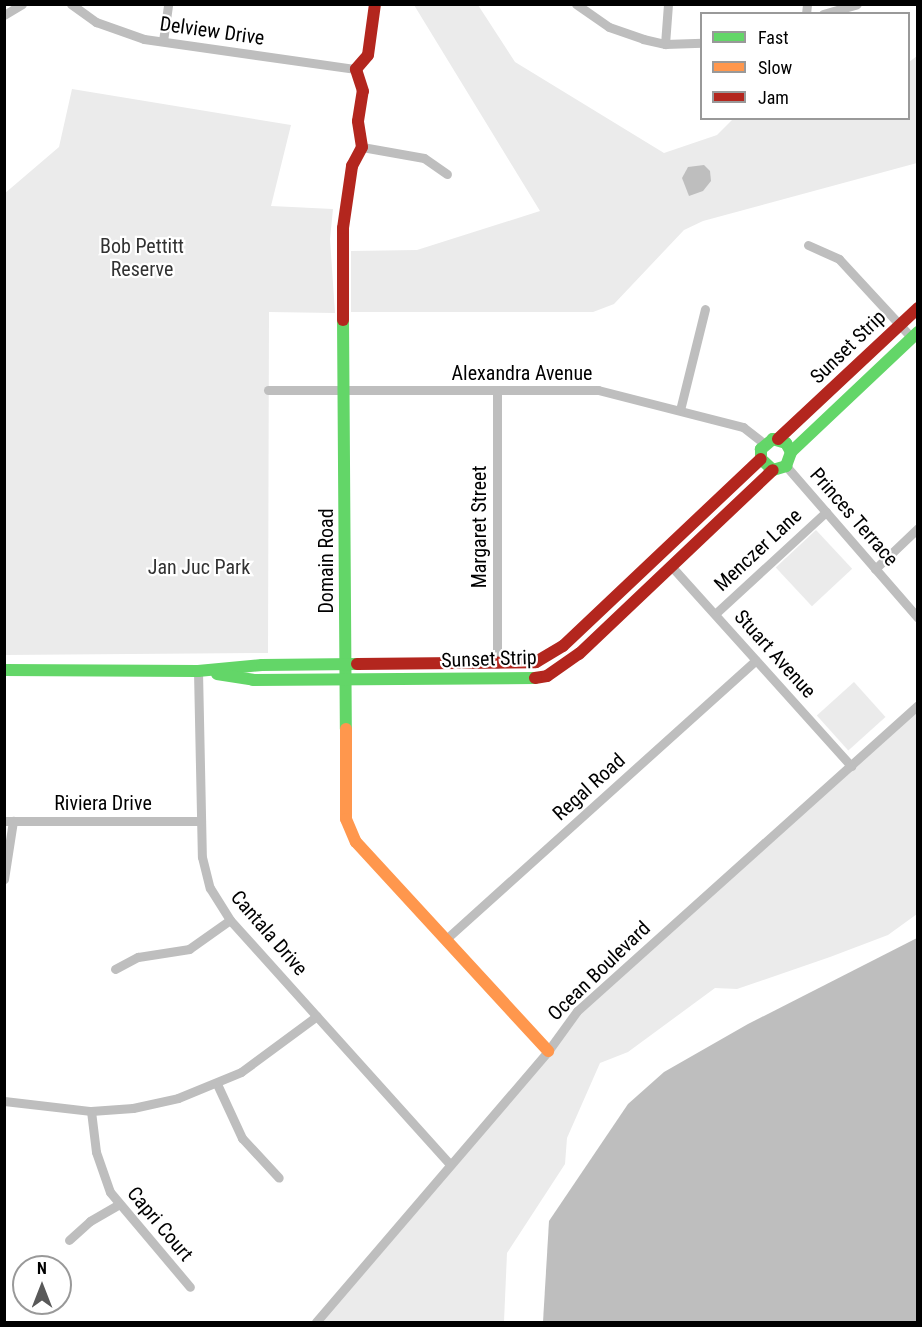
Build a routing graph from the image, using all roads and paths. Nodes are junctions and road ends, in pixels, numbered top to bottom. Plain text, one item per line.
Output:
1 (22, 4) edge
2 (71, 4) edge
3 (168, 4) edge
4 (375, 4) edge
5 (576, 4) edge
6 (668, 4) edge
7 (857, 4) edge
8 (830, 12) edge
9 (4, 15) edge
10 (163, 41) junction
11 (700, 42) edge
12 (665, 44) junction
13 (356, 69) junction
14 (362, 147) junction
15 (447, 174) dead end
16 (808, 245) dead end
17 (918, 308) edge
18 (705, 309) dead end
19 (900, 324) junction
20 (914, 334) edge
21 (268, 390) dead end
22 (497, 390) junction
23 (346, 391) junction
24 (680, 410) junction
25 (778, 439) junction
26 (765, 444) junction
27 (791, 452) junction
28 (761, 459) junction
29 (786, 466) junction
30 (773, 470) junction
31 (826, 512) junction
32 (918, 528) edge
33 (672, 567) junction
34 (875, 569) junction
35 (715, 614) junction
36 (918, 618) edge
37 (756, 660) junction
38 (346, 663) junction
39 (497, 664) junction
40 (4, 670) edge
41 (198, 671) junction
42 (346, 681) junction
43 (918, 705) edge
44 (850, 766) junction
45 (9, 821) edge
46 (201, 821) junction
47 (4, 879) edge
48 (230, 920) junction
49 (445, 940) junction
50 (115, 969) dead end
51 (317, 1016) junction
52 (548, 1051) junction
53 (217, 1084) junction
54 (4, 1101) edge
55 (91, 1112) junction
56 (449, 1163) junction
57 (279, 1178) dead end
58 (118, 1205) junction
59 (69, 1240) dead end
60 (190, 1287) dead end
61 (316, 1323) edge

1 - 9 street
2 - 10 street, Delview Drive
3 - 10 street
4 - 13 street
5 - 12 street
6 - 12 street
7 - 8 street
10 - 13 street, Delview Drive
11 - 12 street
13 - 14 street, Domain Road
14 - 15 street
14 - 23 street, Domain Road
16 - 19 street
17 - 19 street, Sunset Strip
18 - 24 street
19 - 20 street
19 - 25 street, Sunset Strip
20 - 27 street, Sunset Strip
21 - 23 street, Alexandra Avenue
22 - 23 street, Alexandra Avenue
22 - 24 street, Alexandra Avenue
22 - 39 street, Margaret Street
23 - 38 street, Domain Road
24 - 26 street, Alexandra Avenue
25 - 26 street, Sunset Strip
25 - 27 street
26 - 28 street
27 - 29 street, Sunset Strip
28 - 30 street
28 - 39 street, Sunset Strip
29 - 30 street, Sunset Strip
29 - 31 street, Princes Terrace
30 - 33 street, Sunset Strip
31 - 34 street, Princes Terrace
31 - 35 street, Menczer Lane
32 - 34 street
33 - 35 street, Stuart Avenue
33 - 42 street, Sunset Strip
34 - 36 street, Princes Terrace
35 - 37 street, Stuart Avenue
37 - 44 street, Stuart Avenue
37 - 49 street, Regal Road
38 - 39 street, Sunset Strip
38 - 41 street, Sunset Strip
38 - 42 street, Domain Road
40 - 41 street, Sunset Strip
41 - 42 street, Sunset Strip
41 - 46 street, Cantala Drive
42 - 49 street, Domain Road
43 - 44 street, Ocean Boulevard
44 - 52 street, Ocean Boulevard
45 - 46 street, Riviera Drive
45 - 47 street
46 - 48 street, Cantala Drive
48 - 50 street
48 - 51 street, Cantala Drive
49 - 52 street, Domain Road
51 - 53 street
51 - 56 street, Cantala Drive
52 - 56 street, Ocean Boulevard
53 - 55 street
53 - 57 street
54 - 55 street
55 - 58 street, Capri Court
56 - 61 street, Ocean Boulevard
58 - 59 street
58 - 60 street, Capri Court

